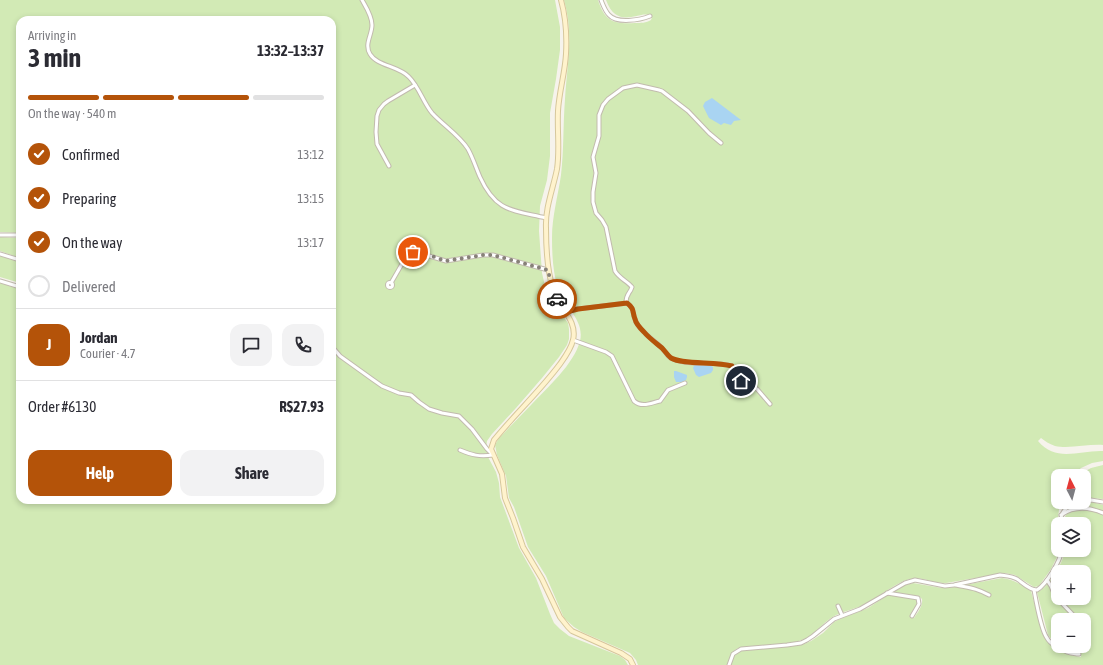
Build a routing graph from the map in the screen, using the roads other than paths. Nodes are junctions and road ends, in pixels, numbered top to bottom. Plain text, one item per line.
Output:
1 (362, 0) edge
2 (561, 0) edge
3 (601, 0) edge
4 (650, 16) dead end
5 (415, 86) junction
6 (721, 143) dead end
7 (389, 166) dead end
8 (546, 218) junction
9 (0, 235) edge
10 (16, 235) edge
11 (0, 254) edge
12 (16, 259) edge
13 (548, 270) junction
14 (0, 281) edge
15 (391, 283) dead end
16 (16, 286) edge
17 (626, 303) junction
18 (566, 312) junction
19 (573, 340) junction
20 (336, 351) edge
21 (685, 383) dead end
22 (770, 404) dead end
23 (460, 450) dead end
24 (493, 456) junction
25 (1091, 500) edge
26 (1103, 502) edge
27 (1065, 509) edge
28 (1103, 513) edge
29 (1061, 515) joint
30 (1060, 557) edge
31 (1047, 580) junction
32 (954, 585) junction
33 (1034, 590) junction
34 (887, 593) junction
35 (989, 595) dead end
36 (838, 606) dead end
37 (1071, 613) edge
38 (842, 615) junction
39 (912, 616) dead end
40 (1079, 654) dead end
41 (633, 665) edge
42 (730, 665) edge

1 - 5 street
2 - 8 street
3 - 4 street
5 - 7 street
5 - 8 street
6 - 17 street
8 - 13 street
9 - 10 street
11 - 12 street
13 - 15 street
13 - 18 street
14 - 16 street
17 - 18 street
17 - 22 street
18 - 19 street
19 - 21 street
19 - 24 street
20 - 24 street
23 - 24 street
24 - 41 street
25 - 26 street
27 - 29 street
28 - 29 street
30 - 31 street
31 - 33 street
31 - 37 street
32 - 33 street
32 - 34 street
32 - 35 street
33 - 40 street
34 - 38 street
34 - 39 street
36 - 38 street
38 - 42 street

